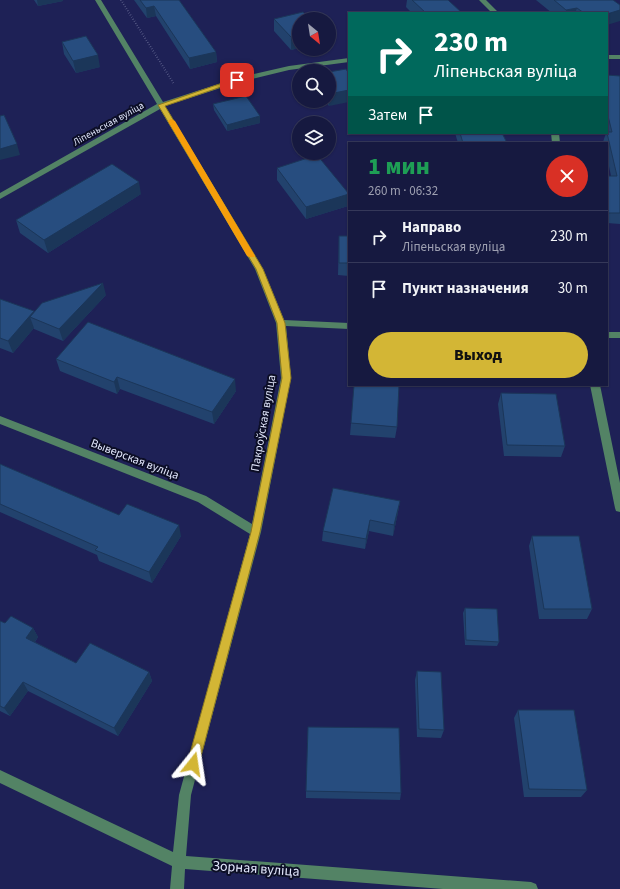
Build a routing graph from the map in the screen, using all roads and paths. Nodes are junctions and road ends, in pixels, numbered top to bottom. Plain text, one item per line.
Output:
1 (98, 0) edge
2 (121, 0) edge
3 (482, 0) edge
4 (495, 12) edge
5 (608, 57) edge
6 (620, 57) edge
7 (348, 60) edge
8 (182, 98) junction
9 (161, 105) junction
10 (0, 196) edge
11 (281, 323) junction
12 (348, 326) edge
13 (608, 335) edge
14 (620, 335) edge
15 (595, 386) edge
16 (0, 420) edge
17 (620, 508) edge
18 (256, 532) junction
19 (0, 776) edge
20 (179, 862) junction
21 (177, 889) edge
22 (531, 889) edge

1 - 9 street, Пакроўская вуліца
2 - 8 path
3 - 4 street
5 - 6 street
7 - 8 street, Ліпеньская вуліца
8 - 9 street, Ліпеньская вуліца
9 - 10 street, Ліпеньская вуліца
9 - 11 street, Пакроўская вуліца
11 - 12 street
11 - 18 street, Пакроўская вуліца
13 - 14 street
15 - 17 street
16 - 18 street, Выверская вуліца
18 - 20 street, Пакроўская вуліца
19 - 20 street, Зорная вуліца
20 - 21 street, Пакроўская вуліца
20 - 22 street, Зорная вуліца

